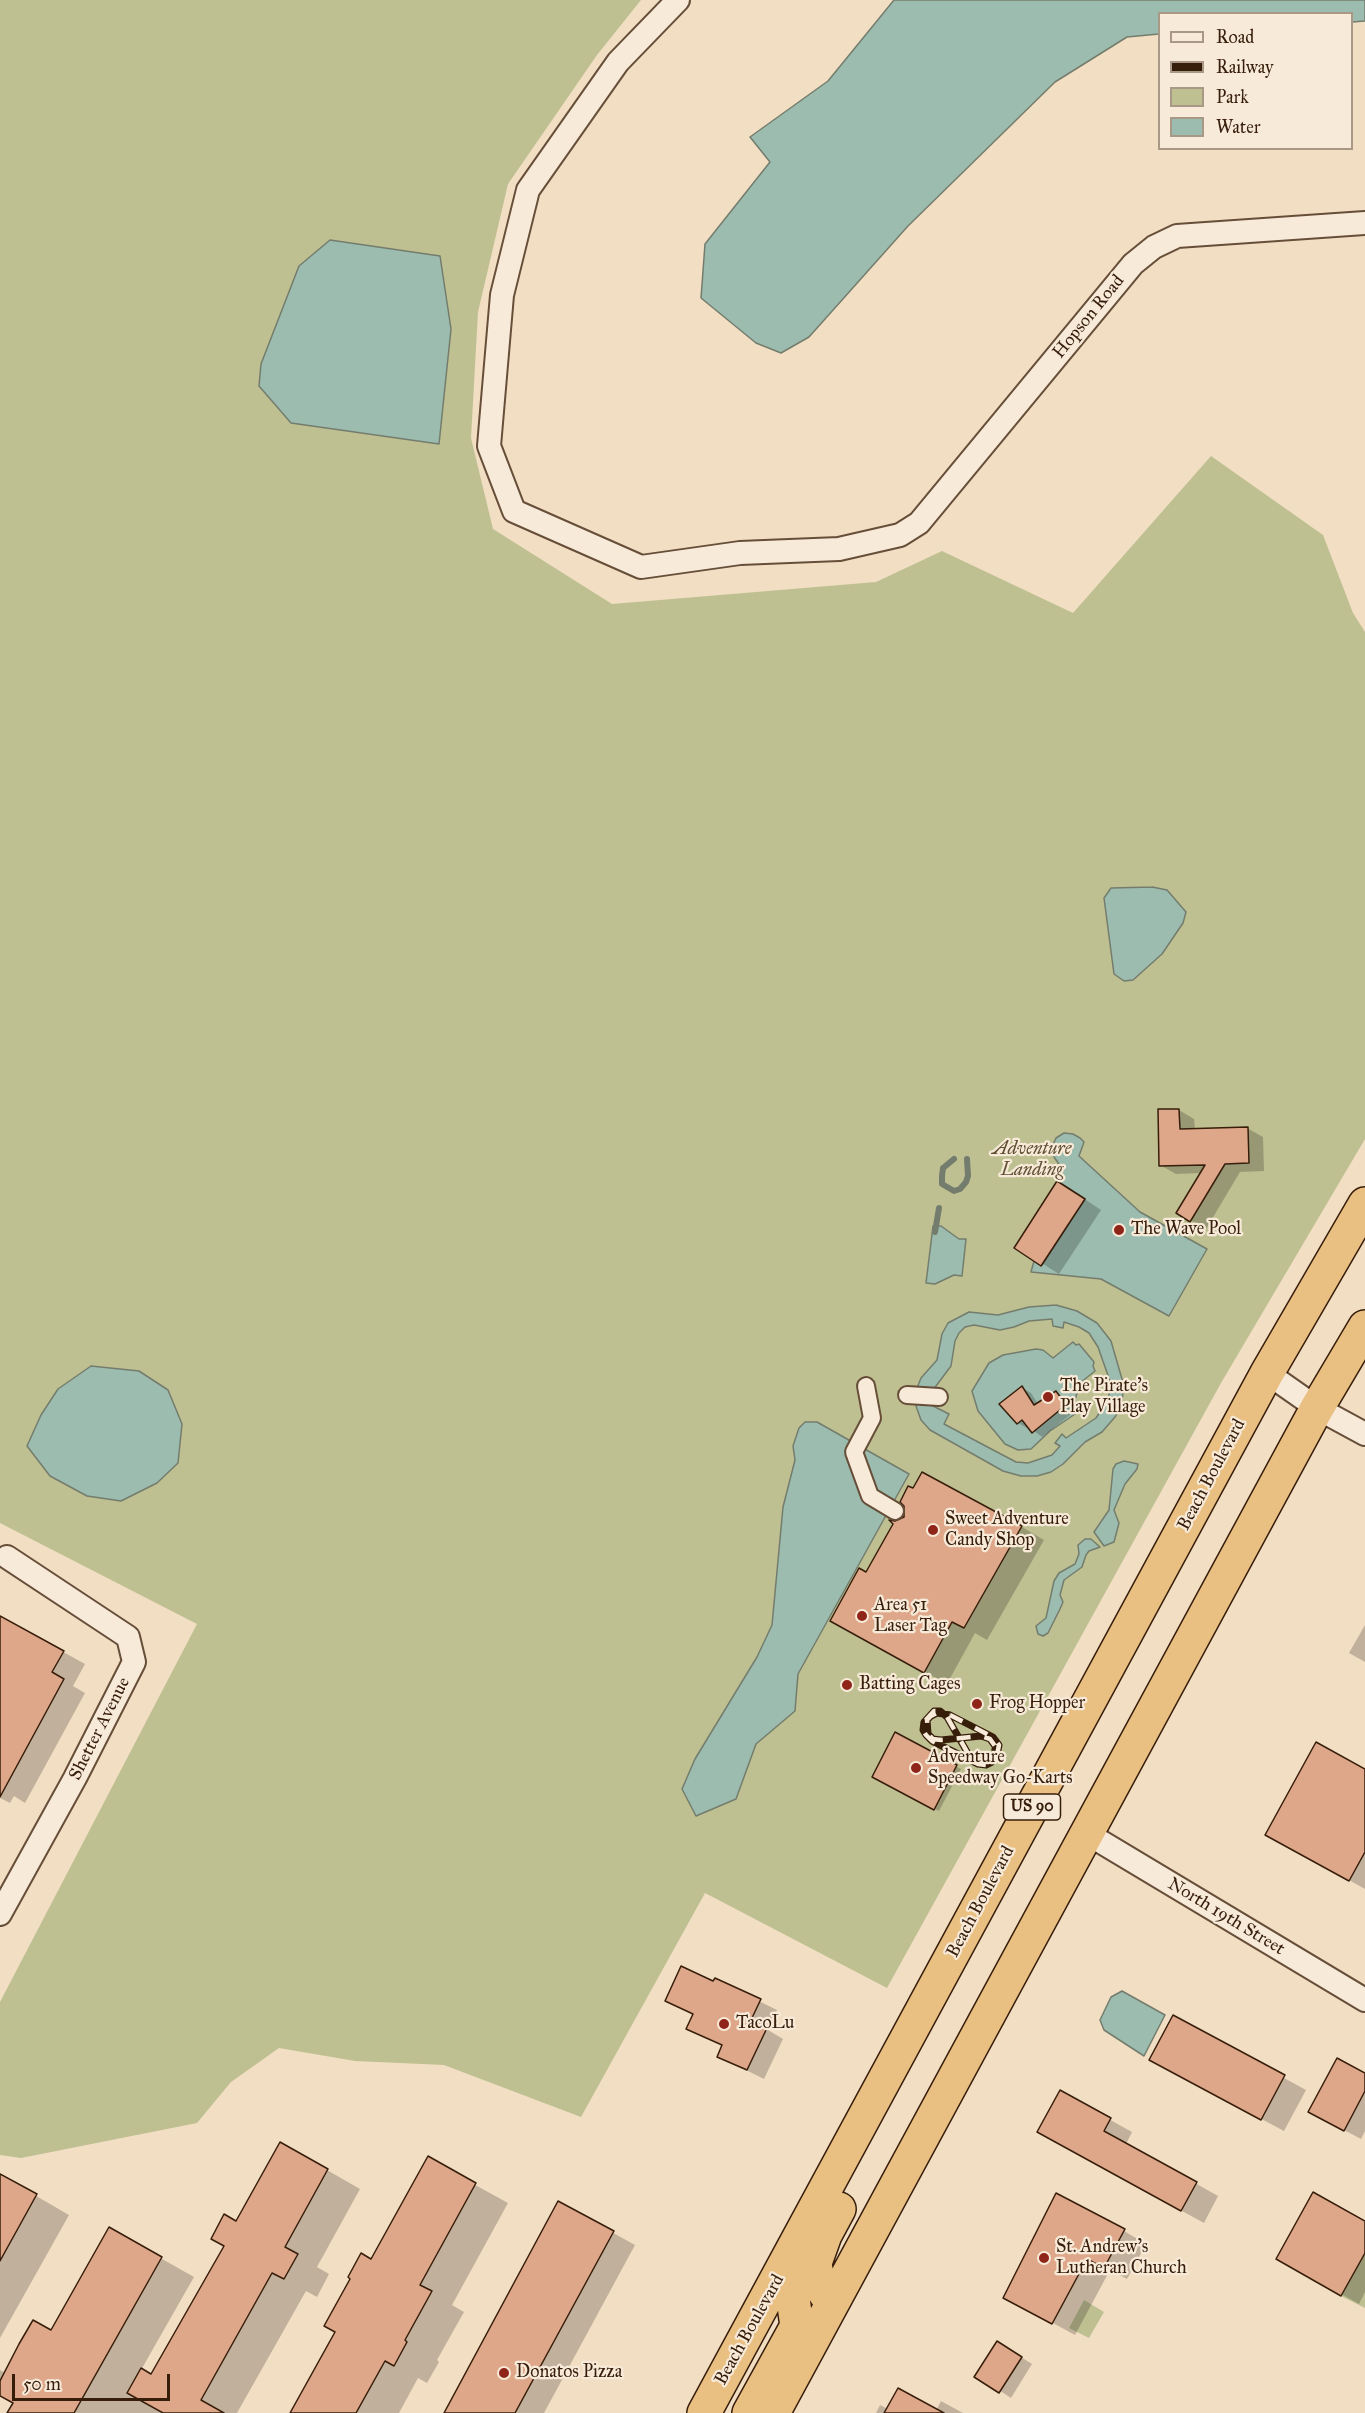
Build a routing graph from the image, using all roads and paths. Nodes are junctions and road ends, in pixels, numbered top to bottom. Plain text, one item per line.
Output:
1 (678, 0) edge
2 (1365, 223) edge
3 (1365, 1204) edge
4 (1365, 1327) edge
5 (1267, 1373) junction
6 (866, 1386) dead end
7 (907, 1395) dead end
8 (939, 1397) dead end
9 (1317, 1408) junction
10 (1365, 1434) edge
11 (894, 1511) dead end
12 (7, 1557) dead end
13 (1088, 1834) junction
14 (0, 1914) edge
15 (1365, 2000) edge
16 (909, 2036) junction
17 (783, 2269) junction
18 (832, 2303) junction
19 (704, 2413) edge
20 (748, 2413) edge
21 (773, 2413) edge

1 - 2 street, Hopson Road
3 - 5 highway, Beach Boulevard / US 90
4 - 9 highway
5 - 9 street
5 - 16 highway, Beach Boulevard / US 90
6 - 11 street
7 - 8 street
9 - 10 street
9 - 13 highway
12 - 14 street, Shetter Avenue
13 - 15 street, North 19th Street
13 - 18 highway
16 - 17 highway, Beach Boulevard / US 90
16 - 18 highway
17 - 19 highway, Beach Boulevard / US 90
17 - 20 highway
18 - 21 highway

